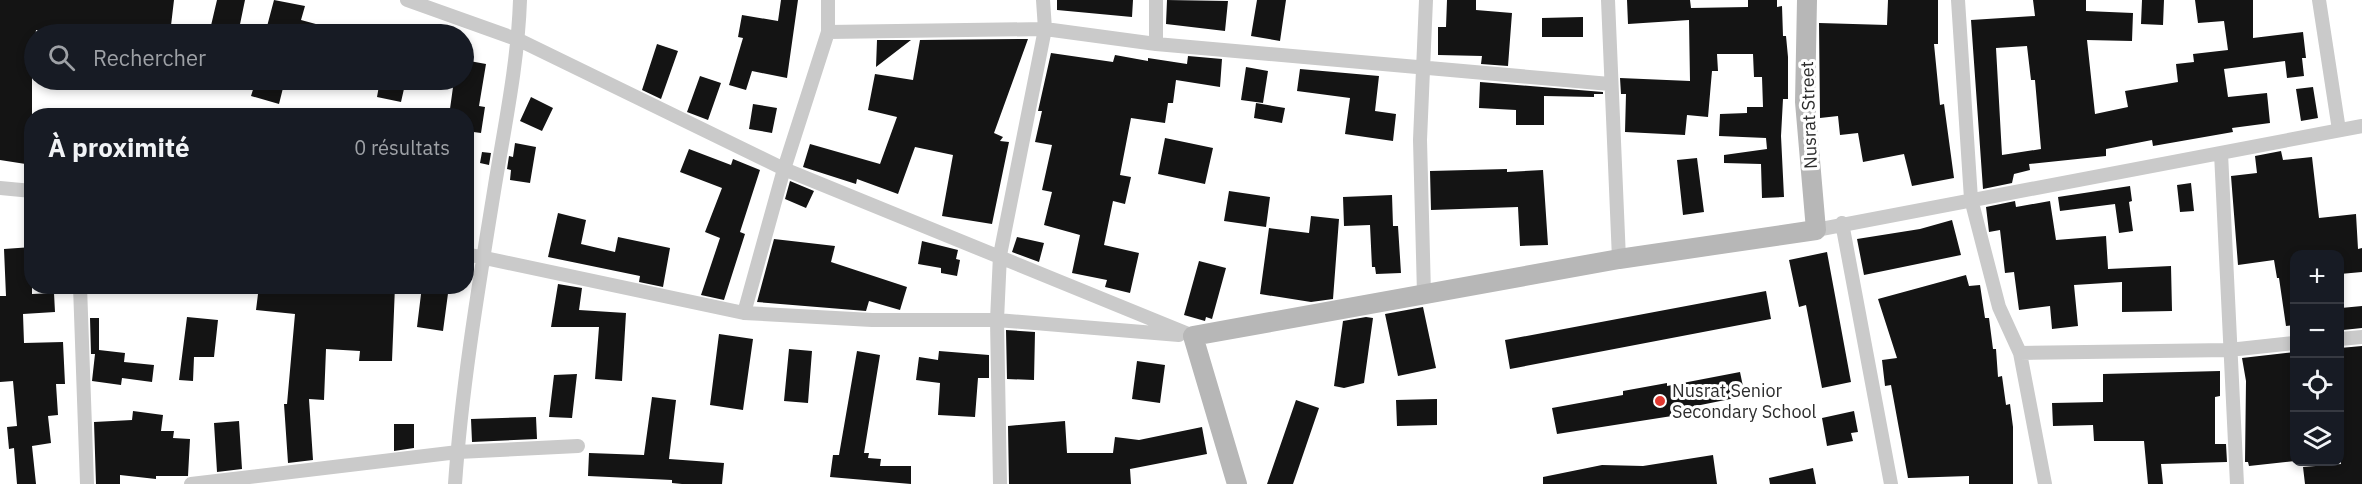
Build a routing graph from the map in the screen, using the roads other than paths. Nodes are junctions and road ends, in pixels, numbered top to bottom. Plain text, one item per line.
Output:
1 (406, 0) edge
2 (520, 0) edge
3 (828, 0) edge
4 (1043, 0) edge
5 (1156, 0) edge
6 (1426, 0) edge
7 (1608, 0) edge
8 (1807, 0) edge
9 (1958, 0) edge
10 (2319, 0) edge
11 (474, 24) edge
12 (474, 24) edge
13 (1045, 28) junction
14 (828, 32) junction
15 (519, 40) junction
16 (1156, 44) junction
17 (1423, 67) junction
18 (1610, 84) junction
19 (2362, 126) edge
20 (2339, 130) junction
21 (2221, 153) junction
22 (784, 169) junction
23 (0, 188) edge
24 (24, 190) edge
25 (1971, 199) junction
26 (1842, 224) junction
27 (1816, 230) junction
28 (1000, 255) junction
29 (474, 256) edge
30 (483, 258) junction
31 (1619, 259) junction
32 (80, 294) edge
33 (1424, 294) junction
34 (744, 313) junction
35 (998, 320) junction
36 (1193, 336) junction
37 (2362, 337) edge
38 (2344, 339) edge
39 (2290, 344) edge
40 (2229, 350) junction
41 (2020, 352) junction
42 (579, 446) dead end
43 (458, 452) junction
44 (87, 484) edge
45 (192, 484) edge
46 (455, 484) edge
47 (1000, 484) edge
48 (1237, 484) edge
49 (1891, 484) edge
50 (2045, 484) edge
51 (2237, 484) edge

1 - 11 street
2 - 15 street
3 - 14 street
4 - 13 street
5 - 16 street
6 - 17 street
7 - 18 street
8 - 27 street, Nusrat Street
9 - 25 street
10 - 20 street
12 - 15 street
13 - 14 street
13 - 16 street
13 - 28 street
14 - 22 street
15 - 22 street
15 - 30 street
16 - 17 street
17 - 18 street
17 - 33 street
18 - 31 street
19 - 20 street
20 - 21 street
21 - 25 street
21 - 40 street
22 - 28 street
22 - 34 street
23 - 24 street
25 - 26 street
25 - 41 street
26 - 27 street
26 - 49 street
27 - 31 street
28 - 35 street
28 - 36 street
29 - 30 street
30 - 34 street
30 - 43 street
31 - 33 street
32 - 44 street
33 - 36 street
34 - 35 street
35 - 36 street
35 - 47 street
36 - 48 street
37 - 38 street
39 - 40 street
40 - 41 street
40 - 51 street
41 - 50 street
42 - 43 street
43 - 45 street
43 - 46 street

